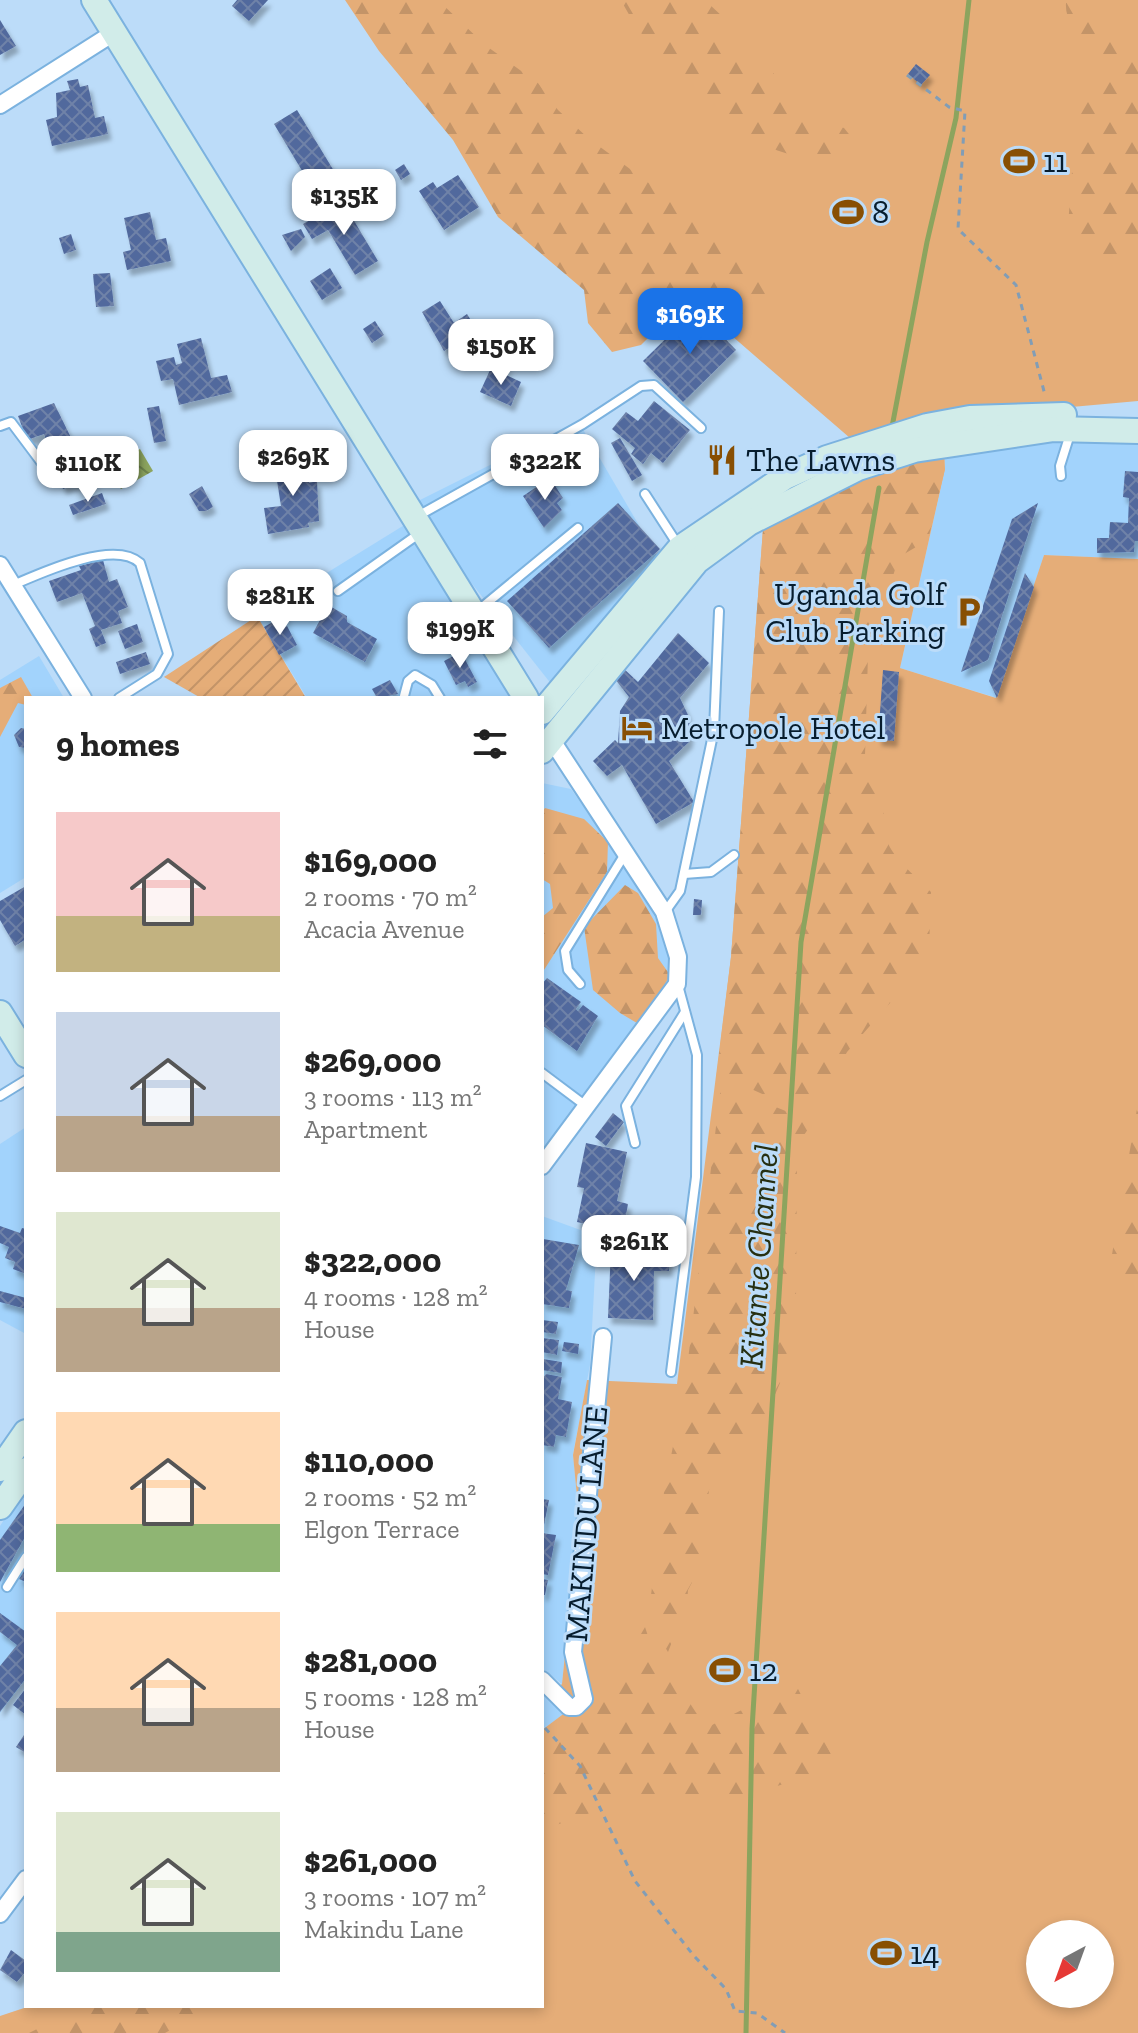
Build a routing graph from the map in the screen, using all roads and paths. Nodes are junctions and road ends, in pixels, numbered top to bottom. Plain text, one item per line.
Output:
1 (94, 0) edge
2 (115, 32) junction
3 (907, 75) dead end
4 (0, 105) edge
5 (1138, 414) edge
6 (1050, 415) junction
7 (0, 426) edge
8 (701, 428) dead end
9 (1072, 430) junction
10 (1138, 431) edge
11 (1061, 476) dead end
12 (53, 478) dead end
13 (645, 494) dead end
14 (419, 524) junction
15 (578, 528) dead end
16 (688, 554) junction
17 (0, 565) edge
18 (13, 585) junction
19 (338, 591) dead end
20 (719, 611) dead end
21 (475, 614) junction
22 (82, 696) edge
23 (122, 696) edge
24 (404, 696) dead end
25 (439, 696) edge
26 (525, 696) edge
27 (544, 710) edge
28 (545, 738) edge
29 (626, 853) junction
30 (734, 855) dead end
31 (684, 874) junction
32 (664, 912) junction
33 (580, 984) dead end
34 (677, 984) junction
35 (685, 1012) junction
36 (0, 1013) edge
37 (24, 1052) edge
38 (544, 1074) edge
39 (24, 1081) edge
40 (0, 1096) edge
41 (586, 1106) junction
42 (635, 1143) dead end
43 (544, 1163) edge
44 (603, 1337) dead end
45 (671, 1372) dead end
46 (24, 1435) edge
47 (0, 1469) edge
48 (24, 1473) edge
49 (0, 1507) edge
50 (24, 1560) edge
51 (7, 1587) dead end
52 (544, 1682) edge
53 (545, 1728) dead end
54 (24, 1882) edge
55 (0, 1914) edge
56 (785, 2033) edge

1 - 2 main road
2 - 4 street
2 - 14 main road
3 - 6 path
5 - 6 main road
6 - 16 main road
7 - 12 lane
8 - 14 lane
9 - 10 main road
9 - 11 lane
9 - 16 main road
13 - 16 lane
14 - 19 lane
14 - 21 main road
15 - 21 lane
16 - 27 main road
16 - 28 main road
17 - 18 street
18 - 22 street
18 - 23 lane
20 - 31 lane
21 - 26 main road
24 - 25 lane
28 - 29 street
29 - 32 street
29 - 33 lane
30 - 31 lane
31 - 32 lane
32 - 34 street
34 - 35 lane
34 - 41 street
35 - 42 lane
35 - 45 lane
36 - 37 main road
38 - 41 lane
39 - 40 lane
41 - 43 street
44 - 52 street, MAKINDU LANE
46 - 47 main road
48 - 49 main road
50 - 51 lane
53 - 56 path
54 - 55 street

